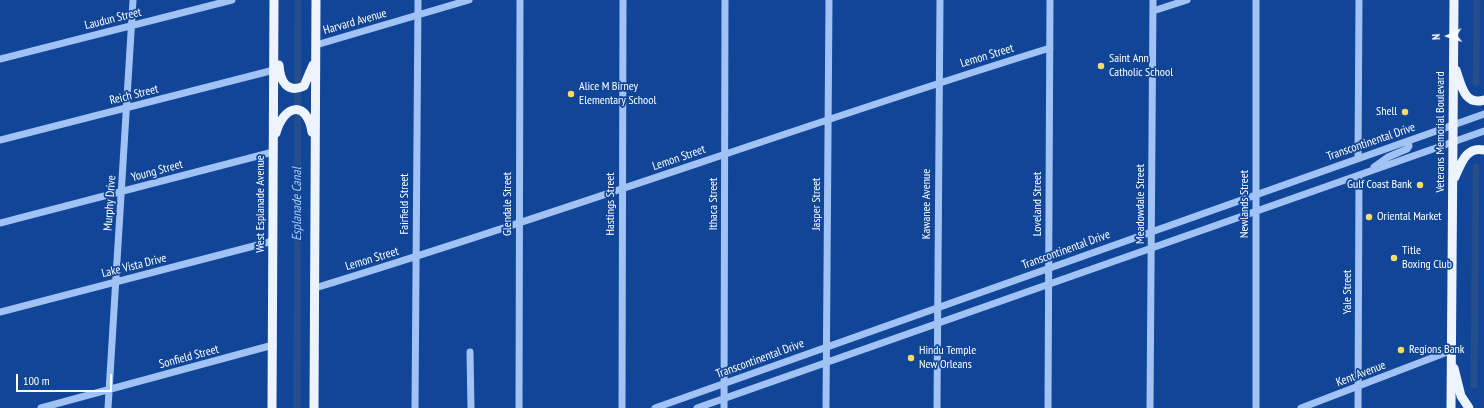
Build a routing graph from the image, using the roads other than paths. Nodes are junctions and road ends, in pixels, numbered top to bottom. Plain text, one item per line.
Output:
1 (133, 0) edge
2 (232, 0) edge
3 (274, 0) edge
4 (316, 0) edge
5 (418, 0) edge
6 (469, 0) edge
7 (520, 0) edge
8 (623, 0) edge
9 (725, 0) edge
10 (829, 0) edge
11 (940, 0) edge
12 (1050, 0) edge
13 (1153, 0) edge
14 (1187, 0) edge
15 (1256, 0) edge
16 (1359, 0) edge
17 (1454, 0) edge
18 (274, 10) junction
19 (1153, 11) junction
20 (418, 16) junction
21 (131, 26) junction
22 (316, 45) junction
23 (1050, 48) junction
24 (316, 55) junction
25 (0, 58) edge
26 (1454, 63) junction
27 (274, 70) junction
28 (939, 82) junction
29 (1484, 100) edge
30 (127, 108) junction
31 (1484, 114) edge
32 (828, 120) junction
33 (1453, 125) junction
34 (1484, 131) edge
35 (0, 140) edge
36 (1453, 140) junction
37 (274, 141) junction
38 (1408, 141) junction
39 (1484, 150) edge
40 (274, 152) junction
41 (315, 153) junction
42 (726, 154) junction
43 (1358, 158) junction
44 (1369, 171) junction
45 (1359, 176) junction
46 (1454, 181) junction
47 (622, 189) junction
48 (121, 192) junction
49 (1256, 194) junction
50 (1256, 210) junction
51 (0, 223) edge
52 (519, 224) junction
53 (1151, 231) junction
54 (273, 242) junction
55 (1151, 248) junction
56 (416, 257) junction
57 (1049, 268) junction
58 (116, 282) junction
59 (1048, 284) junction
60 (315, 288) junction
61 (937, 308) junction
62 (0, 312) edge
63 (937, 323) junction
64 (273, 345) junction
65 (827, 347) junction
66 (1450, 351) junction
67 (470, 352) dead end
68 (826, 363) junction
69 (724, 383) junction
70 (1359, 386) junction
71 (109, 390) junction
72 (724, 399) junction
73 (41, 408) edge
74 (108, 408) edge
75 (272, 408) edge
76 (314, 408) edge
77 (415, 408) edge
78 (471, 408) edge
79 (519, 408) edge
80 (622, 408) edge
81 (655, 408) edge
82 (696, 408) edge
83 (724, 408) edge
84 (826, 408) edge
85 (937, 408) edge
86 (1048, 408) edge
87 (1150, 408) edge
88 (1256, 408) edge
89 (1301, 408) edge
90 (1358, 408) edge
91 (1451, 408) edge
92 (1469, 408) edge

1 - 21 street, Murphy Drive
2 - 21 street, Laudun Street
3 - 18 main road, West Esplanade Avenue
4 - 22 main road
5 - 20 street, Fairfield Street
6 - 20 street, Harvard Avenue
7 - 52 street, Glendale Street
8 - 47 street, Hastings Street
9 - 42 street, Ithaca Street
10 - 32 street, Jasper Street
11 - 28 street, Kawanee Avenue
12 - 23 street, Loveland Street
13 - 19 street, Meadowdale Street
14 - 19 street
15 - 49 street, Newlands Street
16 - 43 street
17 - 26 main road, Veterans Memorial Boulevard
18 - 24 main road
18 - 27 main road, West Esplanade Avenue
19 - 53 street, Meadowdale Street
20 - 22 street, Harvard Avenue
20 - 56 street, Fairfield Street
21 - 25 street, Laudun Street
21 - 30 street, Murphy Drive
22 - 24 main road
23 - 28 street, Lemon Street
23 - 57 street, Loveland Street
24 - 41 main road
26 - 29 main road
26 - 33 main road, Veterans Memorial Boulevard
27 - 30 street, Reich Street
27 - 37 main road, West Esplanade Avenue
28 - 32 street, Lemon Street
28 - 61 street, Kawanee Avenue
30 - 35 street, Reich Street
30 - 48 street, Murphy Drive
31 - 33 street, Transcontinental Drive
32 - 42 street, Lemon Street
32 - 65 street, Jasper Street
33 - 36 main road, Veterans Memorial Boulevard
33 - 38 street, Transcontinental Drive
34 - 36 street, Transcontinental Drive
36 - 44 street, Transcontinental Drive
36 - 46 main road, Veterans Memorial Boulevard
37 - 40 main road, West Esplanade Avenue
37 - 41 main road
38 - 43 street, Transcontinental Drive
38 - 44 street
39 - 46 main road
40 - 48 street, Young Street
40 - 54 main road, West Esplanade Avenue
41 - 60 main road
42 - 47 street, Lemon Street
42 - 69 street, Ithaca Street
43 - 49 street, Transcontinental Drive
44 - 45 street, Transcontinental Drive
45 - 50 street, Transcontinental Drive
45 - 70 street, Yale Street
46 - 66 main road, Veterans Memorial Boulevard
47 - 52 street, Lemon Street
47 - 80 street, Hastings Street
48 - 51 street, Young Street
48 - 58 street, Murphy Drive
49 - 50 street, Newlands Street
49 - 53 street, Transcontinental Drive
50 - 55 street, Transcontinental Drive
50 - 88 street, Newlands Street
52 - 56 street, Lemon Street
52 - 79 street, Glendale Street
53 - 55 street, Meadowdale Street
53 - 57 street, Transcontinental Drive
54 - 58 street, Lake Vista Drive
54 - 64 main road, West Esplanade Avenue
55 - 59 street, Transcontinental Drive
55 - 87 street, Meadowdale Street
56 - 60 street, Lemon Street
56 - 77 street, Fairfield Street
57 - 59 street, Loveland Street
57 - 61 street, Transcontinental Drive
58 - 62 street, Lake Vista Drive
58 - 71 street, Murphy Drive
59 - 63 street, Transcontinental Drive
59 - 86 street, Loveland Street
60 - 76 main road
61 - 63 street, Kawanee Avenue
61 - 65 street, Transcontinental Drive
63 - 68 street, Transcontinental Drive
63 - 85 street, Kawanee Avenue
64 - 71 street, Sonfield Street
64 - 75 main road, West Esplanade Avenue
65 - 68 street, Jasper Street
65 - 69 street, Transcontinental Drive
66 - 70 street, Kent Avenue
66 - 91 main road, Veterans Memorial Boulevard
66 - 92 main road
67 - 78 street
68 - 72 street, Transcontinental Drive
68 - 84 street, Jasper Street
69 - 72 street, Ithaca Street
69 - 81 street, Transcontinental Drive
70 - 89 street, Kent Avenue
70 - 90 street, Yale Street
71 - 73 street, Sonfield Street
71 - 74 street, Murphy Drive
72 - 82 street, Transcontinental Drive
72 - 83 street, Ithaca Street

